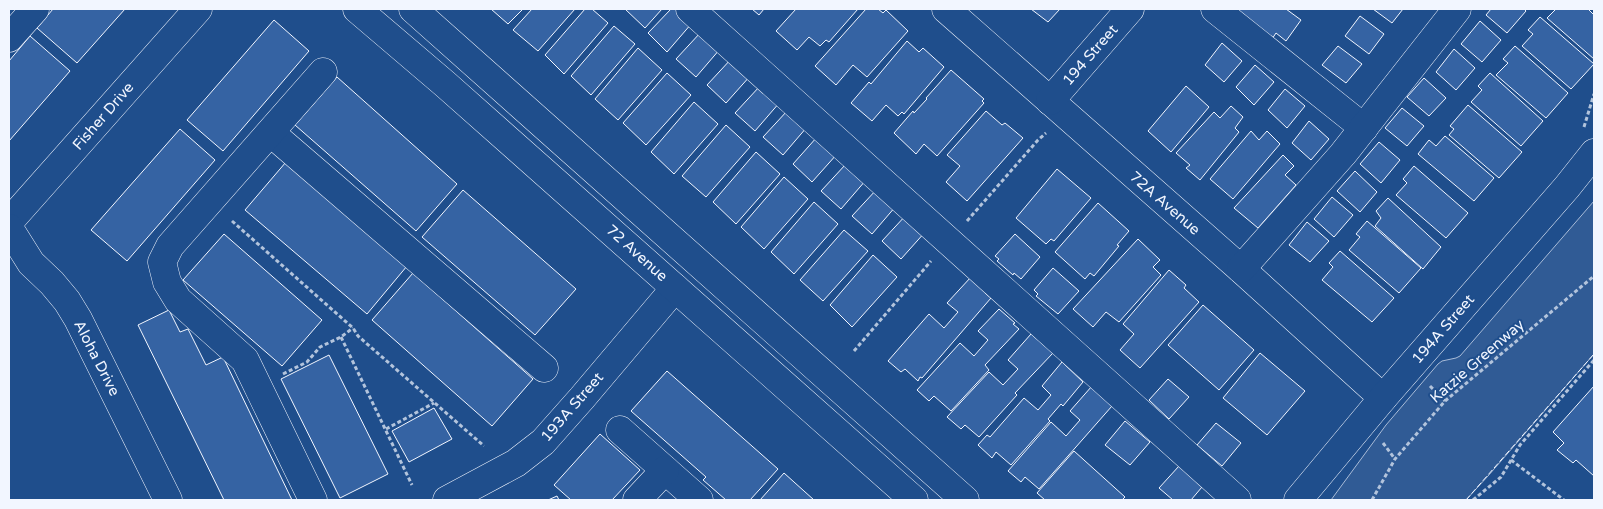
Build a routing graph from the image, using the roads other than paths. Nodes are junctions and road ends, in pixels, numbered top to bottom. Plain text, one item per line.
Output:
1 (35, 9) edge
2 (198, 9) edge
3 (357, 9) edge
4 (384, 9) edge
5 (413, 9) edge
6 (690, 9) edge
7 (946, 9) edge
8 (1130, 9) edge
9 (1215, 9) edge
10 (1457, 9) edge
11 (9, 38) edge
12 (323, 72) dead end
13 (1050, 101) junction
14 (544, 125) junction
15 (1364, 128) junction
16 (271, 133) junction
17 (1593, 157) edge
18 (9, 222) edge
19 (9, 228) edge
20 (1241, 269) junction
21 (675, 288) junction
22 (544, 368) dead end
23 (1383, 398) junction
24 (620, 430) dead end
25 (665, 470) junction
26 (168, 500) edge
27 (313, 500) edge
28 (447, 500) edge
29 (637, 500) edge
30 (699, 500) edge
31 (914, 500) edge
32 (965, 500) edge
33 (1238, 500) edge
34 (1298, 500) edge

1 - 11 street
2 - 18 street, Fisher Drive
3 - 21 street, 72 Avenue
4 - 14 street
5 - 14 street
6 - 33 street
7 - 13 street, 72A Avenue
8 - 13 street, 194 Street
9 - 15 street
10 - 15 street
12 - 16 street
13 - 20 street, 72A Avenue
14 - 32 street
15 - 20 street
16 - 22 street
16 - 27 street
17 - 23 street, 194A Street
19 - 26 street, Aloha Drive
20 - 23 street, 72A Avenue
21 - 28 street, 193A Street
21 - 31 street, 72 Avenue
23 - 34 street, 194A Street
24 - 25 street
25 - 29 street
25 - 30 street

